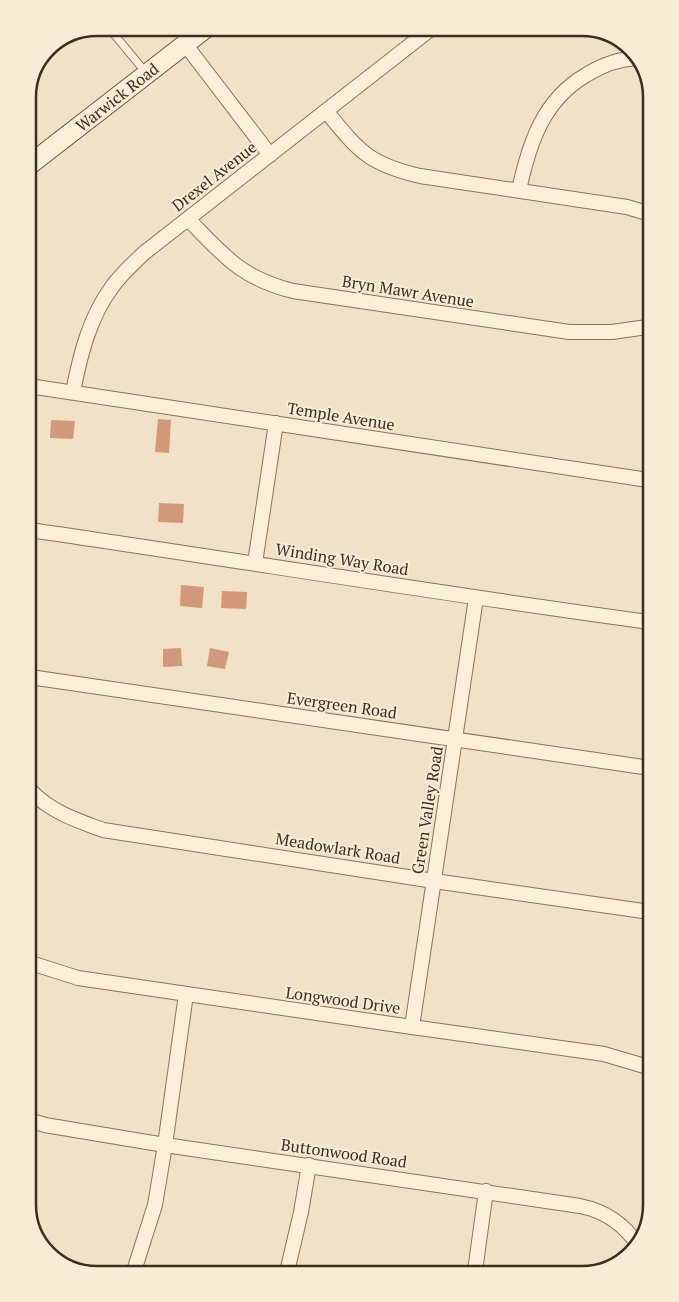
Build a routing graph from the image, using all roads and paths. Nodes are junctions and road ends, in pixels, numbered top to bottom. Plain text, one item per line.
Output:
1 (116, 36) edge
2 (196, 36) edge
3 (422, 36) edge
4 (185, 44) junction
5 (629, 59) edge
6 (147, 74) junction
7 (326, 111) junction
8 (270, 155) junction
9 (36, 156) edge
10 (519, 190) junction
11 (643, 212) edge
12 (188, 219) junction
13 (643, 328) edge
14 (36, 387) edge
15 (73, 392) junction
16 (276, 424) junction
17 (643, 479) edge
18 (36, 531) edge
19 (255, 563) junction
20 (476, 598) junction
21 (643, 621) edge
22 (36, 678) edge
23 (456, 740) junction
24 (643, 767) edge
25 (36, 796) edge
26 (434, 881) junction
27 (643, 911) edge
28 (36, 964) edge
29 (186, 994) junction
30 (412, 1027) junction
31 (643, 1066) edge
32 (36, 1122) edge
33 (166, 1145) junction
34 (309, 1165) junction
35 (486, 1191) junction
36 (633, 1239) edge
37 (136, 1266) edge
38 (288, 1266) edge
39 (476, 1266) edge

1 - 6 lane
2 - 4 street, Warwick Road
3 - 7 street, Drexel Avenue
4 - 6 street, Warwick Road
4 - 8 street
5 - 10 street
6 - 9 street, Warwick Road
7 - 8 street, Drexel Avenue
7 - 10 street
8 - 12 street, Drexel Avenue
10 - 11 street
12 - 13 street, Bryn Mawr Avenue
12 - 15 street, Drexel Avenue
14 - 15 street, Temple Avenue
15 - 16 street, Temple Avenue
16 - 17 street, Temple Avenue
16 - 19 street
18 - 19 street, Winding Way Road
19 - 20 street, Winding Way Road
20 - 21 street, Winding Way Road
20 - 23 street, Green Valley Road
22 - 23 street, Evergreen Road
23 - 24 street, Evergreen Road
23 - 26 street, Green Valley Road
25 - 26 street, Meadowlark Road
26 - 27 street, Meadowlark Road
26 - 30 street, Green Valley Road
28 - 29 street, Longwood Drive
29 - 30 street, Longwood Drive
29 - 33 street
30 - 31 street, Longwood Drive
32 - 33 street, Buttonwood Road
33 - 34 street, Buttonwood Road
33 - 37 street
34 - 35 street, Buttonwood Road
34 - 38 street
35 - 36 street, Buttonwood Road
35 - 39 street

